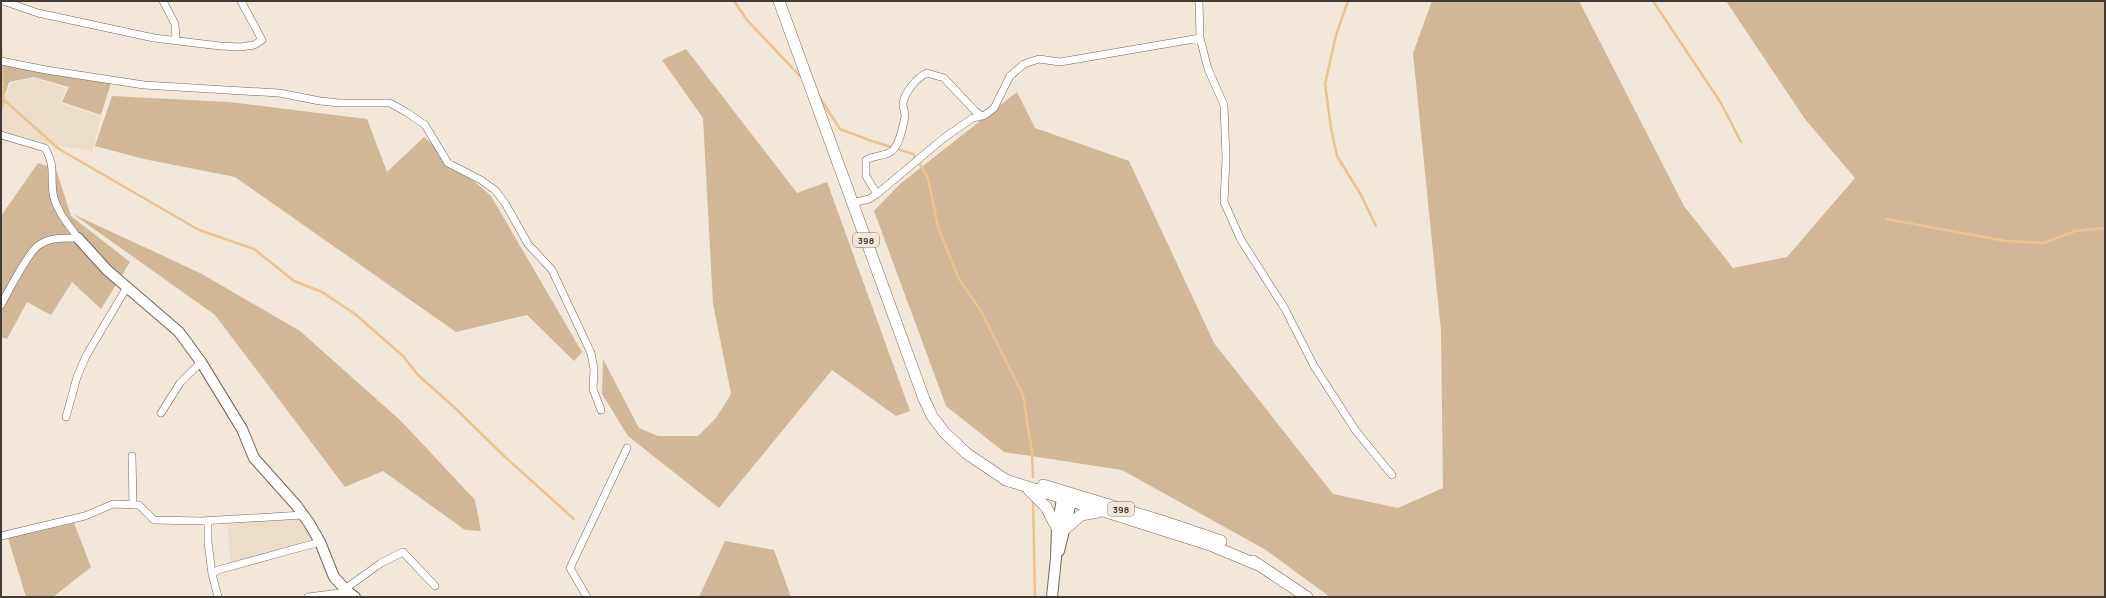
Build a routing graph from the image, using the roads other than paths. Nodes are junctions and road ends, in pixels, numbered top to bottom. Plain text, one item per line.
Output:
1 (3, 1) edge
2 (163, 1) edge
3 (241, 1) edge
4 (779, 1) edge
5 (1199, 1) edge
6 (1200, 38) junction
7 (176, 39) junction
8 (1, 61) edge
9 (982, 116) junction
10 (1, 135) edge
11 (877, 194) junction
12 (852, 202) junction
13 (78, 238) junction
14 (126, 287) junction
15 (1, 305) edge
16 (201, 362) junction
17 (601, 410) dead end
18 (161, 413) dead end
19 (66, 417) dead end
20 (627, 448) dead end
21 (132, 456) dead end
22 (979, 462) junction
23 (1392, 475) dead end
24 (1024, 486) junction
25 (1068, 498) junction
26 (133, 505) junction
27 (1100, 512) junction
28 (303, 515) junction
29 (208, 520) junction
30 (1061, 528) junction
31 (1, 536) edge
32 (320, 542) junction
33 (1258, 565) junction
34 (212, 574) junction
35 (435, 586) dead end
36 (350, 593) edge
37 (218, 597) edge
38 (308, 597) edge
39 (587, 597) edge
40 (1052, 597) edge
41 (1307, 597) edge

1 - 7 street
2 - 7 street
3 - 7 street
4 - 12 main road, 398
5 - 6 street
6 - 9 street
6 - 23 street
8 - 17 street
9 - 11 street
9 - 11 street
10 - 13 street
11 - 12 street
12 - 22 main road, 398
13 - 14 street
13 - 15 street
14 - 16 street
14 - 19 street
16 - 18 street
16 - 28 street
20 - 39 street
21 - 26 street
22 - 24 main road, 398
22 - 25 main road, 398
24 - 25 main road, 398
24 - 30 main road
25 - 27 main road, 398
25 - 30 street
25 - 33 main road, 398
26 - 29 street
26 - 31 street
27 - 30 main road
27 - 33 main road, 398
28 - 29 street
28 - 32 street
29 - 34 street
30 - 40 street
32 - 34 street
32 - 36 street
33 - 41 main road, 398
34 - 37 street
35 - 36 street
36 - 38 street

